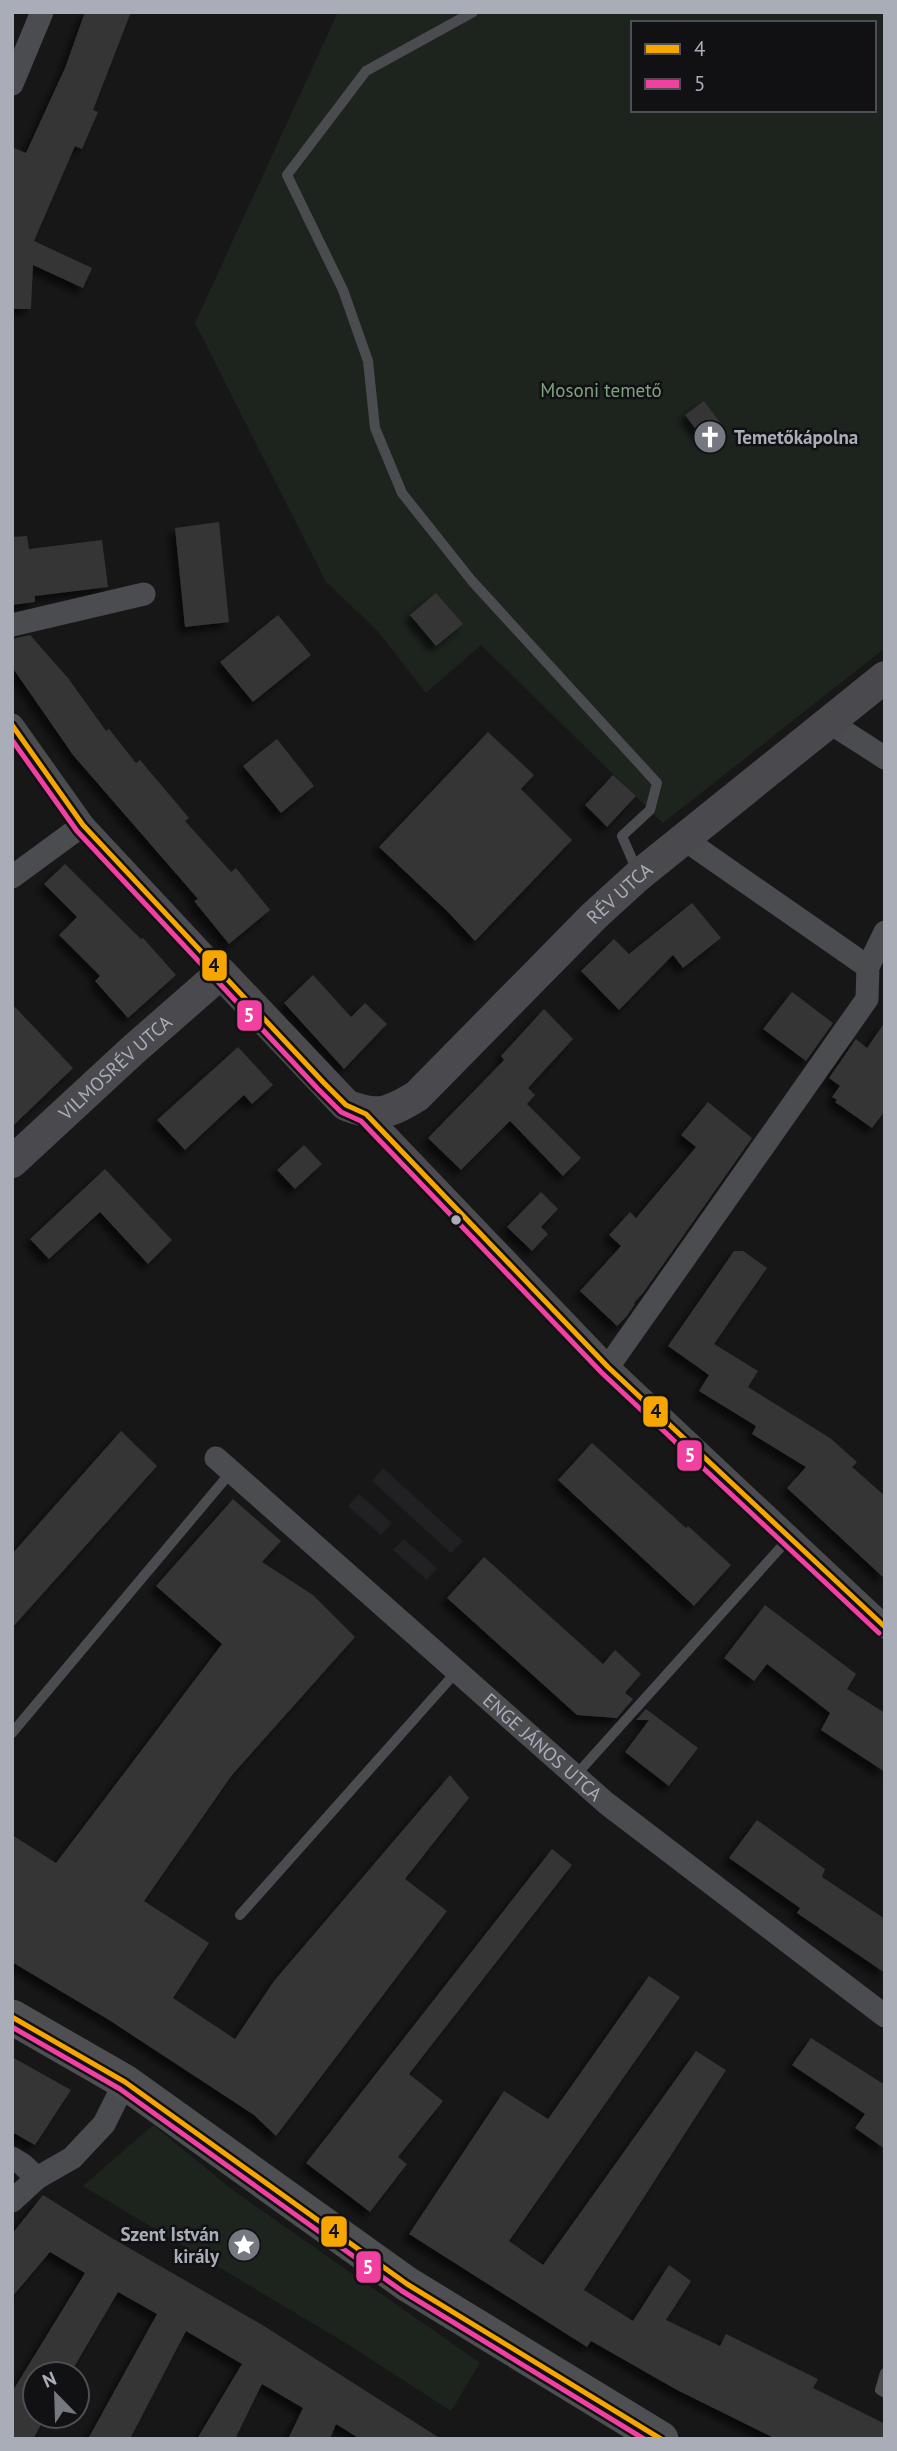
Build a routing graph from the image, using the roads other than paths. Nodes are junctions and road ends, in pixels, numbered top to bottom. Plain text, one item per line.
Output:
1 (42, 12) edge
2 (473, 12) edge
3 (12, 84) edge
4 (144, 594) dead end
5 (12, 625) edge
6 (885, 677) edge
7 (829, 722) junction
8 (12, 725) edge
9 (885, 758) edge
10 (83, 825) junction
11 (684, 839) junction
12 (639, 875) junction
13 (12, 877) edge
14 (885, 932) edge
15 (868, 967) junction
16 (221, 973) junction
17 (366, 1114) junction
18 (12, 1162) edge
19 (608, 1367) junction
20 (224, 1465) joint
21 (790, 1537) junction
22 (885, 1627) edge
23 (457, 1671) junction
24 (12, 1733) edge
25 (576, 1775) junction
26 (240, 1916) dead end
27 (885, 2016) edge
28 (12, 2017) edge
29 (125, 2082) junction
30 (12, 2158) edge
31 (37, 2178) junction
32 (12, 2201) edge
33 (885, 2373) edge
34 (885, 2393) edge
35 (661, 2439) edge

1 - 3 street
2 - 12 lane
4 - 5 street
6 - 7 main road, RÉV UTCA
7 - 9 street
7 - 11 main road, RÉV UTCA
8 - 10 street
10 - 13 street
10 - 16 street
11 - 12 main road, RÉV UTCA
11 - 15 street
12 - 17 main road, RÉV UTCA
14 - 15 street
15 - 19 street
16 - 17 main road
16 - 18 main road, VILMOSRÉV UTCA
17 - 19 street
19 - 21 street
20 - 23 street, ENGE JÁNOS UTCA
20 - 24 lane
21 - 22 street
21 - 25 lane
23 - 25 street, ENGE JÁNOS UTCA
23 - 26 lane
25 - 27 street, ENGE JÁNOS UTCA
28 - 29 main road
29 - 31 street
29 - 35 main road
30 - 31 street
31 - 32 street
33 - 34 lane

